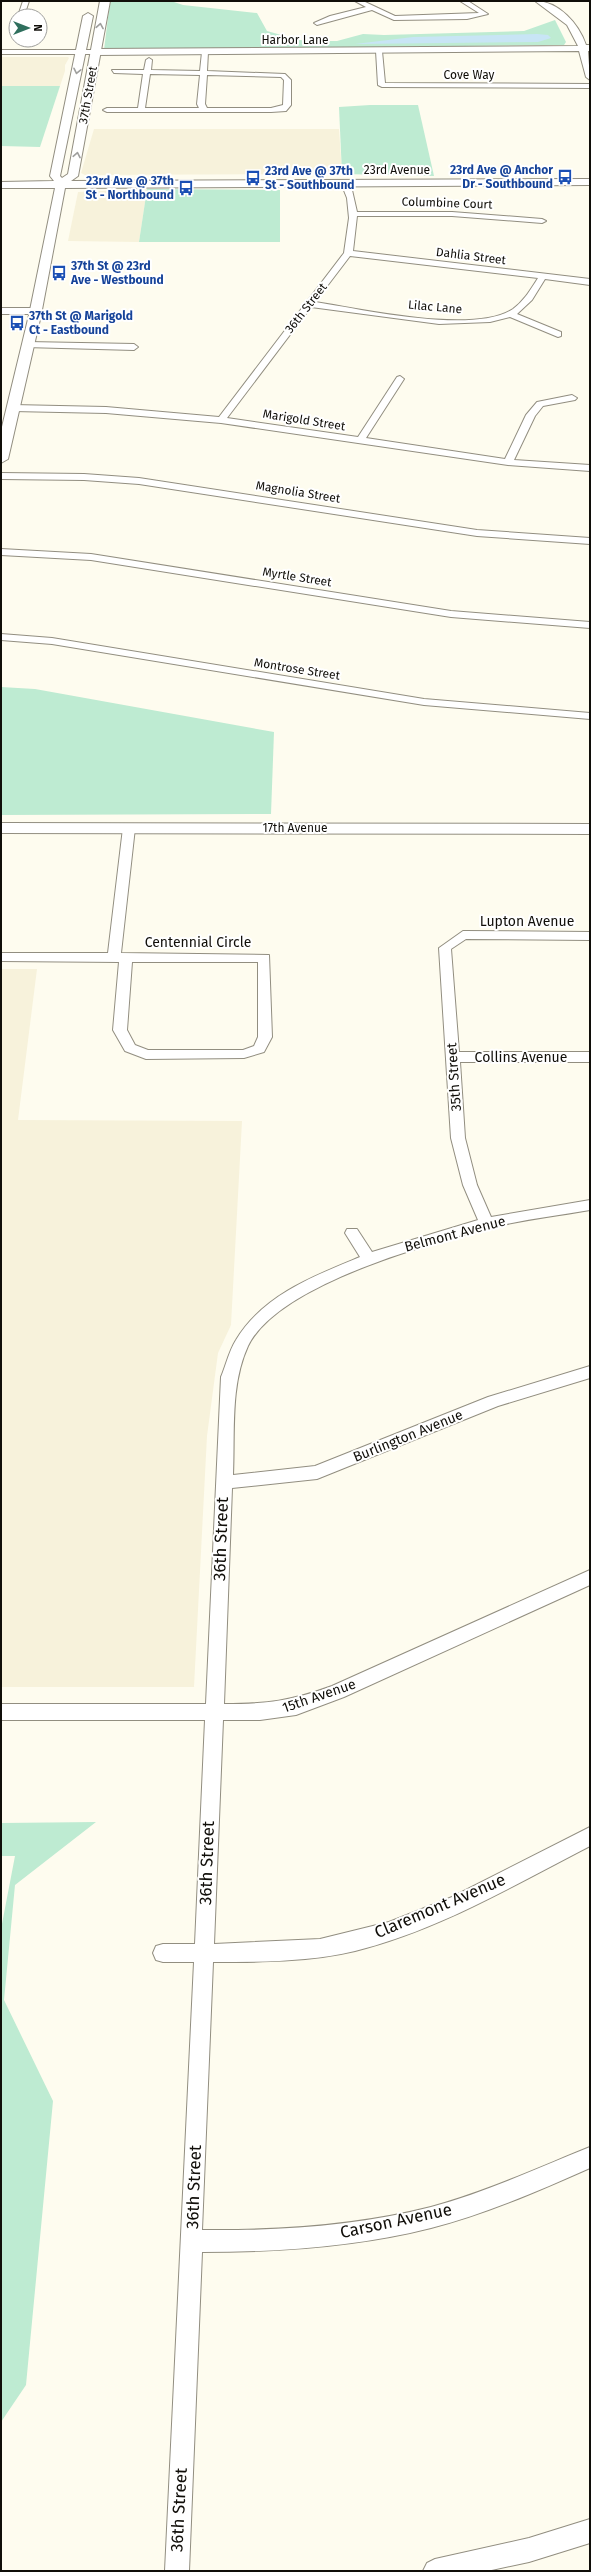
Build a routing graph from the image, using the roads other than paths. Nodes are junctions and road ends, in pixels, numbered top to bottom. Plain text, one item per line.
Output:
1 (105, 1) edge
2 (358, 1) edge
3 (463, 1) edge
4 (539, 1) edge
5 (90, 7) dead end
6 (372, 8) junction
7 (317, 23) dead end
8 (586, 48) edge
9 (1, 52) edge
10 (80, 52) junction
11 (96, 52) junction
12 (205, 52) junction
13 (379, 52) junction
14 (149, 60) dead end
15 (114, 72) dead end
16 (147, 73) junction
17 (203, 74) junction
18 (590, 77) edge
19 (590, 86) edge
20 (72, 91) junction
21 (89, 91) junction
22 (203, 108) junction
23 (107, 110) dead end
24 (141, 110) junction
25 (1, 180) edge
26 (590, 182) edge
27 (61, 183) junction
28 (345, 183) junction
29 (1, 185) edge
30 (352, 214) junction
31 (542, 221) dead end
32 (348, 253) junction
33 (542, 278) junction
34 (590, 282) edge
35 (310, 304) junction
36 (1, 311) edge
37 (36, 311) junction
38 (511, 314) junction
39 (558, 334) dead end
40 (28, 344) junction
41 (134, 347) dead end
42 (400, 379) dead end
43 (572, 398) dead end
44 (13, 408) junction
45 (221, 420) junction
46 (4, 435) edge
47 (360, 441) junction
48 (1, 459) edge
49 (508, 462) junction
50 (590, 468) edge
51 (1, 476) edge
52 (590, 541) edge
53 (1, 552) edge
54 (590, 625) edge
55 (1, 637) edge
56 (590, 716) edge
57 (1, 828) edge
58 (129, 828) junction
59 (590, 829) edge
60 (463, 935) joint
61 (590, 936) edge
62 (1, 957) edge
63 (120, 958) junction
64 (452, 1057) junction
65 (590, 1057) edge
66 (590, 1206) edge
67 (486, 1223) junction
68 (352, 1233) dead end
69 (369, 1259) junction
70 (590, 1372) edge
71 (222, 1482) junction
72 (590, 1577) edge
73 (1, 1712) edge
74 (214, 1712) junction
75 (590, 1836) edge
76 (163, 1953) dead end
77 (204, 1953) junction
78 (590, 2157) edge
79 (192, 2241) junction
80 (590, 2531) edge
81 (177, 2571) edge
82 (435, 2571) edge

11 -> 1 main road, 37th Street
2 - 6 street
3 - 6 street
4 - 8 street
5 - 10 main road, 37th Street
6 - 7 street
8 - 13 street, Harbor Lane
8 - 18 street
9 - 10 street, Harbor Lane
10 - 11 street, Harbor Lane
10 -> 20 main road, 37th Street
11 - 12 street, Harbor Lane
11 - 21 main road, 37th Street
12 - 13 street, Harbor Lane
12 - 17 street
13 - 19 street, Cove Way
14 - 16 street
15 - 16 street
16 - 17 street
16 - 24 street
17 - 22 street
17 - 22 street
20 - 21 main road
20 - 27 main road, 37th Street
27 -> 21 main road, 37th Street
22 - 24 street
23 - 24 street
25 - 27 main road, 23rd Avenue
26 - 28 main road, 23rd Avenue
27 - 28 main road, 23rd Avenue
27 - 29 main road, 23rd Avenue
27 - 37 main road, 37th Street
28 - 30 street, 36th Street
30 - 31 street, Columbine Court
30 - 32 street, 36th Street
32 - 33 street, Dahlia Street
32 - 35 street, 36th Street
33 - 34 street, Dahlia Street
33 - 38 street, Lilac Lane
35 - 38 street, Lilac Lane
35 - 45 street, 36th Street
36 - 37 street
37 - 40 main road, 37th Street
38 - 39 street
40 - 41 street
40 - 44 main road, 37th Street
42 - 47 street
43 - 49 street
44 - 45 street, Marigold Street
44 - 46 main road
45 - 47 street, Marigold Street
46 - 48 main road
47 - 49 street, Marigold Street
49 - 50 street, Marigold Street
51 - 52 street, Magnolia Street
53 - 54 street, Myrtle Street
55 - 56 street, Montrose Street
57 - 58 main road, 17th Avenue
58 - 59 main road, 17th Avenue
58 - 63 street
60 - 61 street, Lupton Avenue
60 - 64 street, 35th Street
62 - 63 street, Centennial Circle
63 - 63 street, Centennial Circle
64 - 65 street, Collins Avenue
64 - 67 street, 35th Street
66 - 67 street, Belmont Avenue
67 - 69 street, Belmont Avenue
68 - 69 street
69 - 71 street, 36th Street
70 - 71 street, Burlington Avenue
71 - 74 street, 36th Street
72 - 74 street, 15th Avenue
73 - 74 street, 15th Avenue
74 - 77 street, 36th Street
75 - 77 street, Claremont Avenue
76 - 77 street, Claremont Avenue
77 - 79 street, 36th Street
78 - 79 street, Carson Avenue
79 - 81 street, 36th Street
80 - 82 street

